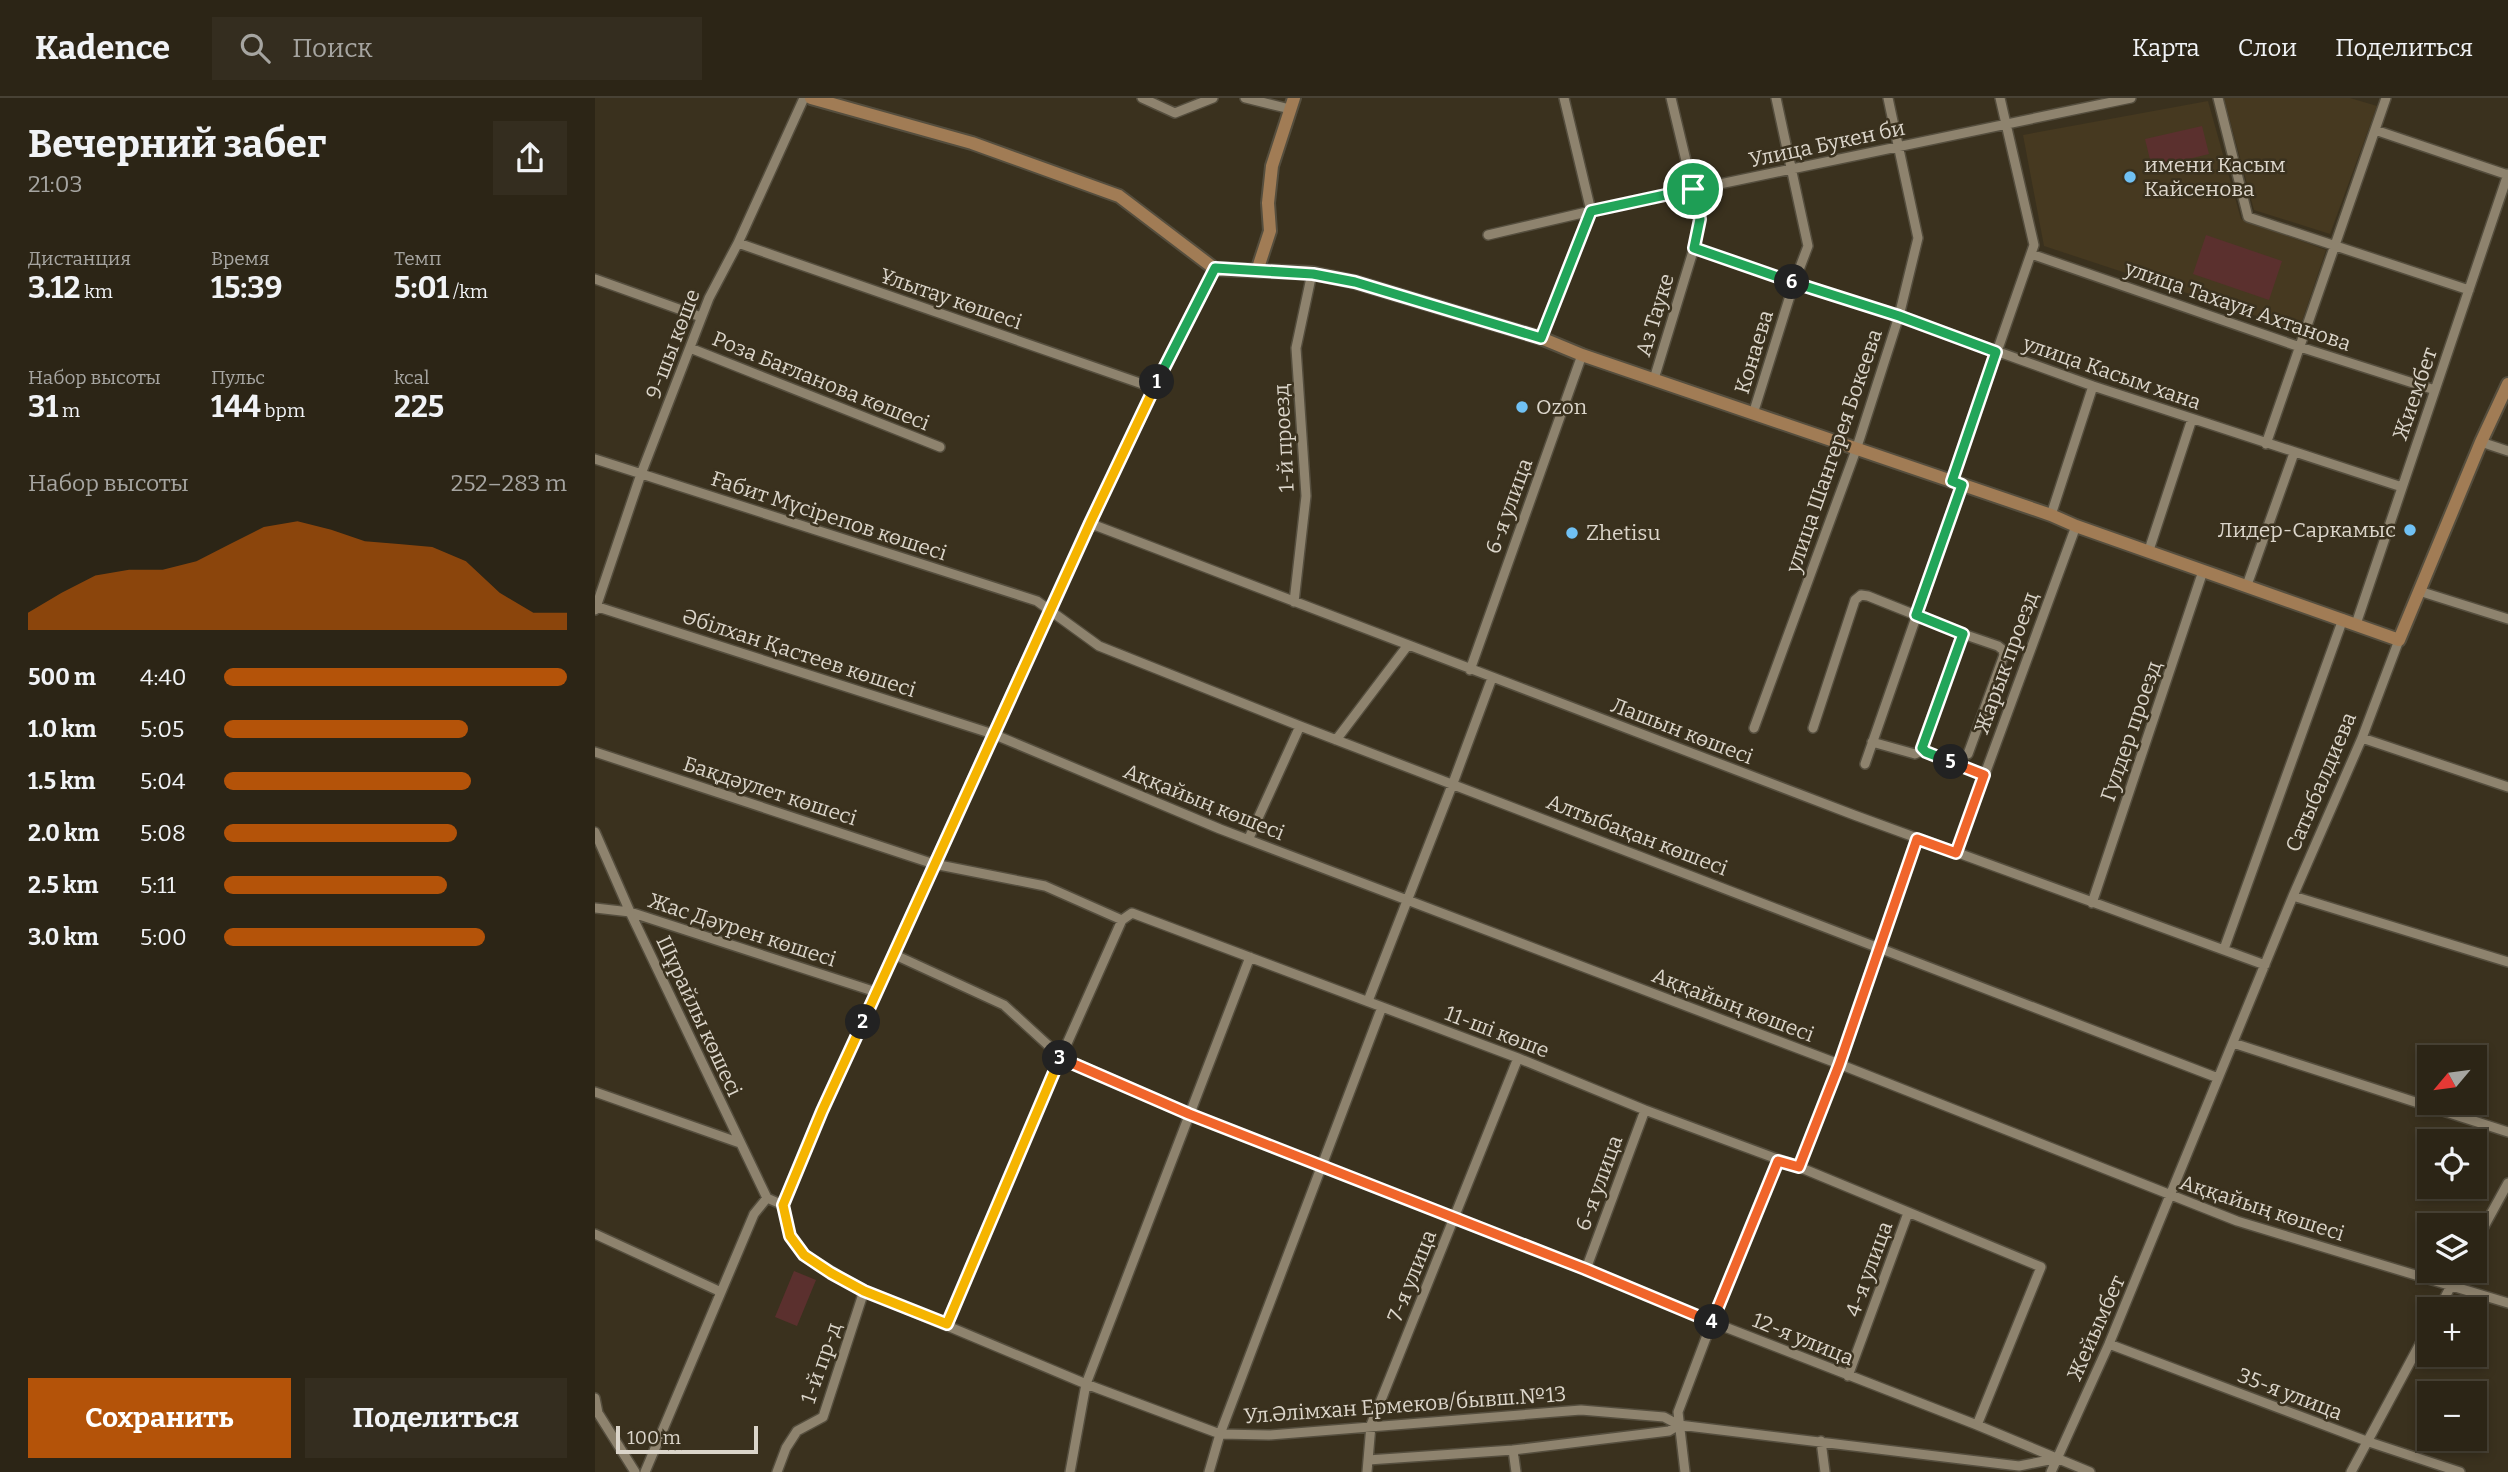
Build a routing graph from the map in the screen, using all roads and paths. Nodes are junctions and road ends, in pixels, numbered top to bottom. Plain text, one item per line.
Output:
1 (804, 98) edge
2 (811, 98) edge
3 (1142, 98) edge
4 (1213, 98) edge
5 (1245, 98) edge
6 (1563, 98) edge
7 (1671, 98) edge
8 (1776, 98) edge
9 (1888, 98) edge
10 (2000, 98) edge
11 (2131, 98) edge
12 (2218, 98) edge
13 (2386, 98) edge
14 (2107, 100) edge
15 (1292, 103) edge
16 (2007, 124) junction
17 (2375, 130) junction
18 (1900, 146) junction
19 (1791, 169) junction
20 (2508, 175) edge
21 (1693, 189) junction
22 (1591, 211) junction
23 (1489, 235) dead end
24 (738, 243) junction
25 (2334, 247) junction
26 (1694, 248) junction
27 (2031, 254) junction
28 (1215, 268) junction
29 (1257, 271) junction
30 (1313, 274) junction
31 (595, 279) edge
32 (1794, 283) junction
33 (2469, 290) junction
34 (1899, 316) junction
35 (701, 317) junction
36 (1541, 338) junction
37 (2300, 347) junction
38 (689, 348) junction
39 (1996, 352) junction
40 (1582, 355) junction
41 (1654, 379) junction
42 (2508, 384) edge
43 (2094, 386) junction
44 (1154, 388) junction
45 (2435, 390) junction
46 (1753, 414) junction
47 (2192, 419) junction
48 (2481, 442) junction
49 (2266, 444) junction
50 (940, 447) dead end
51 (1856, 450) junction
52 (2508, 451) edge
53 (2294, 453) junction
54 (595, 459) edge
55 (641, 474) junction
56 (1957, 483) junction
57 (2402, 487) junction
58 (2051, 515) junction
59 (1090, 523) junction
60 (2076, 526) junction
61 (2149, 550) junction
62 (2203, 570) junction
63 (2247, 585) junction
64 (2419, 591) junction
65 (1294, 602) junction
66 (595, 607) edge
67 (1050, 612) junction
68 (1916, 615) junction
69 (2508, 618) edge
70 (2343, 619) junction
71 (2356, 624) junction
72 (1963, 634) junction
73 (2399, 640) junction
74 (1408, 645) junction
75 (1470, 670) junction
76 (1492, 678) junction
77 (1300, 726) junction
78 (1754, 728) dead end
79 (1813, 729) dead end
80 (993, 734) junction
81 (2361, 738) junction
82 (1336, 740) junction
83 (1872, 742) junction
84 (1922, 748) junction
85 (595, 752) edge
86 (1968, 754) dead end
87 (1865, 764) dead end
88 (1984, 775) junction
89 (1454, 783) junction
90 (2508, 787) edge
91 (595, 832) edge
92 (1249, 838) junction
93 (1917, 839) junction
94 (1956, 853) junction
95 (934, 864) junction
96 (2293, 896) junction
97 (1408, 899) junction
98 (2092, 903) junction
99 (595, 908) edge
100 (630, 912) junction
101 (1122, 920) junction
102 (1879, 947) junction
103 (2224, 949) junction
104 (893, 954) junction
105 (1250, 957) junction
106 (2508, 962) edge
107 (2265, 965) junction
108 (876, 992) junction
109 (1368, 1001) junction
110 (1382, 1007) junction
111 (2233, 1043) junction
112 (1061, 1057) junction
113 (1518, 1058) junction
114 (1839, 1065) junction
115 (2218, 1078) junction
116 (595, 1092) edge
117 (1645, 1110) junction
118 (1189, 1114) junction
119 (2508, 1132) edge
120 (740, 1143) junction
121 (1778, 1161) junction
122 (1321, 1165) junction
123 (1799, 1167) junction
124 (2508, 1183) edge
125 (2171, 1196) junction
126 (767, 1198) junction
127 (783, 1205) junction
128 (1908, 1213) junction
129 (1454, 1217) junction
130 (2487, 1221) edge
131 (595, 1234) edge
132 (1585, 1269) junction
133 (2452, 1283) edge
134 (2451, 1286) junction
135 (864, 1291) junction
136 (721, 1292) junction
137 (2445, 1297) edge
138 (2508, 1303) edge
139 (1712, 1322) junction
140 (947, 1324) junction
141 (2109, 1344) junction
142 (2417, 1350) edge
143 (1847, 1376) junction
144 (1086, 1384) junction
145 (595, 1398) edge
146 (1371, 1425) junction
147 (1679, 1425) junction
148 (1977, 1425) junction
149 (1220, 1434) junction
150 (1821, 1441) junction
151 (2369, 1442) junction
152 (1513, 1450) junction
153 (2056, 1458) junction
154 (1368, 1460) junction
155 (635, 1472) edge
156 (645, 1472) edge
157 (777, 1472) edge
158 (1070, 1472) edge
159 (1209, 1472) edge
160 (1367, 1472) edge
161 (1516, 1472) edge
162 (1685, 1472) edge
163 (1825, 1472) edge
164 (2050, 1472) edge
165 (2090, 1472) edge
166 (2351, 1472) edge
167 (2460, 1472) edge

1 - 24 street, 9-шы көше
2 - 28 street
3 - 4 street
5 - 15 street
6 - 22 street
7 - 21 street, Аз Тауке
8 - 19 street, Конаева
9 - 18 street, улица Шангерея Бокеева
10 - 16 street
11 - 14 street, Улица Букен би
12 - 25 street
13 - 17 street
14 - 16 street, Улица Букен би
15 - 29 street
16 - 18 street, Улица Букен би
16 - 27 street
17 - 20 street
17 - 25 street
18 - 19 street, Улица Букен би
18 - 34 street, улица Шангерея Бокеева
19 - 21 street, Улица Букен би
19 - 32 street, Конаева
20 - 33 street, Жиембет
21 - 22 street, Улица Букен би
21 - 26 street, Аз Тауке
22 - 23 street, Улица Букен би
22 - 36 street
24 - 35 street, 9-шы көше
24 - 44 street, Ұлытау көшесi
25 - 33 street
25 - 37 street
26 - 32 street, улица Касым хана
26 - 41 street, Аз Тауке
27 - 37 street, улица Тахауи Ахтанова
27 - 39 street
28 - 29 street
28 - 44 street
29 - 30 street
30 - 36 street
30 - 65 street, 1-й проезд
31 - 35 street, Роза Бағланова көшесi
32 - 34 street, улица Касым хана
32 - 46 street, Конаева
33 - 45 street, Жиембет
34 - 39 street, улица Касым хана
34 - 51 street, улица Шангерея Бокеева
35 - 38 street, 9-шы көше
36 - 40 street
37 - 45 street, улица Тахауи Ахтанова
37 - 49 street
38 - 50 street, Роза Бағланова көшесi
38 - 55 street, 9-шы көше
39 - 43 street, улица Касым хана
39 - 56 street
40 - 41 street
40 - 75 street, 6-я улица
41 - 46 street
42 - 48 street, Сатыбалдиева
43 - 47 street, улица Касым хана
43 - 58 street
44 - 59 street
45 - 57 street, Жиембет
46 - 51 street
47 - 49 street, улица Касым хана
47 - 61 street
48 - 52 street
48 - 64 street, Сатыбалдиева
49 - 53 street, улица Касым хана
51 - 56 street
51 - 78 street, улица Шангерея Бокеева
53 - 57 street, улица Касым хана
53 - 63 street
54 - 55 street, Ғабит Мүсірепов көшесi
55 - 66 street, 9-шы көше
55 - 67 street, Ғабит Мүсірепов көшесi
56 - 58 street
56 - 68 street
57 - 71 street, Жиембет
58 - 60 street
59 - 65 street, Лашын көшесі
59 - 67 street
60 - 61 street
60 - 88 street, Жарык проезд
61 - 62 street
62 - 63 street
62 - 98 street, Гулдер проезд
63 - 70 street
64 - 69 street
64 - 73 street, Сатыбалдиева
65 - 74 street, Лашын көшесі
66 - 80 street, Әбілхан Қастеев көшесi
67 - 77 street, Алтыбақан көшесі
67 - 80 street
68 - 72 street
68 - 79 street
68 - 83 street
70 - 71 street
70 - 103 street
71 - 73 street
72 - 84 street
72 - 86 street
73 - 81 street, Сатыбалдиева
74 - 75 street, Лашын көшесі
74 - 82 street
75 - 76 street, Лашын көшесі
76 - 89 street
76 - 93 street, Лашын көшесі
77 - 82 street, Алтыбақан көшесі
77 - 92 street
80 - 92 street, Аққайың көшесі
80 - 95 street
81 - 90 street
81 - 96 street, Сатыбалдиева
82 - 89 street, Алтыбақан көшесі
83 - 84 street
83 - 87 street
84 - 88 street
85 - 95 street, Бақдәулет көшесi
88 - 94 street, Жарык проезд
89 - 97 street
89 - 102 street, Алтыбақан көшесі
91 - 100 street, Шұрайлы көшесі
92 - 97 street, Аққайың көшесі
93 - 94 street, Лашын көшесі
93 - 102 street
94 - 98 street, Лашын көшесі
95 - 101 street, 11-ші көше
95 - 104 street
96 - 106 street
96 - 107 street, Сатыбалдиева
97 - 109 street
97 - 114 street, Аққайың көшесі
98 - 103 street, Лашын көшесі
99 - 100 street, Жас Дәурен көшесі
100 - 108 street, Жас Дәурен көшесі
100 - 120 street, Шұрайлы көшесі
101 - 105 street, 11-ші көше
101 - 112 street
102 - 114 street
102 - 115 street, Алтыбақан көшесі
103 - 107 street, Лашын көшесі
104 - 108 street
104 - 112 street, 12-я улица
105 - 109 street, 11-ші көше
105 - 118 street
107 - 111 street, Сатыбалдиева
108 - 127 street
109 - 110 street, 11-ші көше
110 - 113 street, 11-ші көше
110 - 122 street
111 - 115 street, Сатыбалдиева
111 - 119 street
112 - 118 street, 12-я улица
112 - 140 street
113 - 117 street, 11-ші көше
113 - 129 street, 7-я улица
114 - 123 street
114 - 125 street, Аққайың көшесі
115 - 125 street, Сатыбалдиева
116 - 120 street
117 - 121 street, 11-ші көше
117 - 132 street, 6-я улица
118 - 122 street, 12-я улица
118 - 144 street
120 - 126 street, Шұрайлы көшесі
121 - 123 street, 11-ші көше
121 - 139 street
122 - 129 street, 12-я улица
122 - 149 street
123 - 128 street, 11-ші көше
124 - 130 street
125 - 134 street, Аққайың көшесі
125 - 141 street, Жейымбет
126 - 127 street
126 - 136 street
127 - 135 street, Ул.Әлімхан Ермеков/бывш.№13
128 - 143 street, 4-я улица
128 - 148 street, 11-ші көше
129 - 132 street, 12-я улица
129 - 146 street, 7-я улица
131 - 136 street
132 - 139 street, 12-я улица
133 - 134 street
134 - 137 street
134 - 138 street, Аққайың көшесі
135 - 140 street, Ул.Әлімхан Ермеков/бывш.№13
135 - 157 street, 1-й пр-д
136 - 156 street
139 - 143 street, 12-я улица
139 - 147 street
140 - 144 street, Ул.Әлімхан Ермеков/бывш.№13
141 - 151 street, 35-я улица
141 - 153 street, Жейымбет
142 - 151 street
143 - 148 street, 12-я улица
144 - 149 street, Ул.Әлімхан Ермеков/бывш.№13
144 - 158 street
145 - 155 street
146 - 147 street, Ул.Әлімхан Ермеков/бывш.№13
146 - 149 street, Ул.Әлімхан Ермеков/бывш.№13
146 - 154 street, 7-я улица
147 - 150 street, Ул.Әлімхан Ермеков/бывш.№13
147 - 152 street, Ул.Әлімхан Ермеков/бывш.№13
147 - 162 street
148 - 153 street, 12-я улица
149 - 159 street
150 - 153 street, Ул.Әлімхан Ермеков/бывш.№13
150 - 163 street
151 - 166 street
151 - 167 street, 35-я улица
152 - 154 street, Ул.Әлімхан Ермеков/бывш.№13
152 - 161 street
153 - 164 street, Жейымбет
153 - 165 street, 12-я улица
154 - 160 street, 7-я улица

